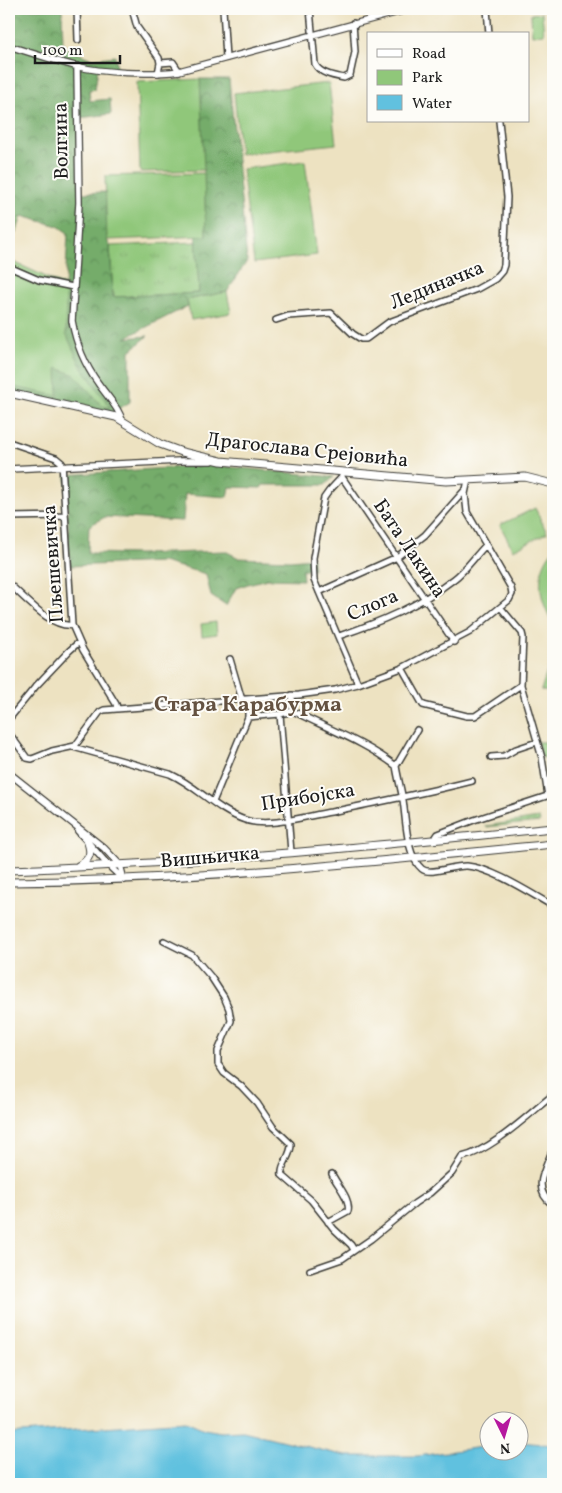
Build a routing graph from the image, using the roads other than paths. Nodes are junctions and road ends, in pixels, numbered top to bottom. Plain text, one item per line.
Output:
1 (77, 9) edge
2 (132, 9) edge
3 (223, 9) edge
4 (310, 9) edge
5 (410, 9) edge
6 (487, 9) edge
7 (393, 11) edge
8 (353, 24) junction
9 (490, 32) edge
10 (313, 34) junction
11 (78, 40) dead end
12 (9, 46) edge
13 (226, 58) junction
14 (160, 63) junction
15 (77, 66) junction
16 (179, 70) junction
17 (158, 73) junction
18 (499, 122) edge
19 (9, 267) edge
20 (73, 287) junction
21 (276, 320) dead end
22 (9, 393) edge
23 (122, 420) junction
24 (9, 442) edge
25 (221, 461) junction
26 (63, 467) junction
27 (9, 469) edge
28 (342, 475) junction
29 (468, 480) junction
30 (553, 484) edge
31 (465, 490) junction
32 (65, 516) junction
33 (9, 517) edge
34 (486, 544) junction
35 (396, 558) junction
36 (9, 584) edge
37 (319, 592) junction
38 (424, 599) junction
39 (501, 608) junction
40 (72, 625) junction
41 (339, 636) junction
42 (79, 642) junction
43 (454, 642) junction
44 (230, 659) dead end
45 (402, 668) junction
46 (358, 684) junction
47 (521, 685) junction
48 (292, 695) junction
49 (242, 700) junction
50 (248, 700) junction
51 (117, 708) junction
52 (293, 711) junction
53 (280, 714) junction
54 (248, 717) junction
55 (9, 719) edge
56 (417, 730) dead end
57 (9, 733) edge
58 (537, 742) junction
59 (73, 747) junction
60 (491, 757) dead end
61 (396, 766) junction
62 (9, 773) edge
63 (472, 780) dead end
64 (550, 795) edge
65 (402, 798) junction
66 (213, 802) junction
67 (68, 820) junction
68 (289, 820) junction
69 (553, 828) edge
70 (87, 840) junction
71 (434, 840) junction
72 (409, 842) junction
73 (553, 844) edge
74 (292, 852) junction
75 (414, 857) junction
76 (108, 865) junction
77 (120, 865) junction
78 (78, 866) junction
79 (9, 870) edge
80 (124, 880) junction
81 (9, 882) edge
82 (553, 906) edge
83 (164, 941) dead end
84 (553, 1095) edge
85 (553, 1150) edge
86 (332, 1174) dead end
87 (553, 1205) edge
88 (328, 1222) junction
89 (354, 1250) junction
90 (310, 1270) dead end

1 - 11 street
2 - 14 street
3 - 13 street
4 - 10 street
5 - 7 street
6 - 9 street
7 - 8 street
8 - 10 street
8 - 10 street
10 - 13 street
12 - 15 street
13 - 16 street
14 - 16 street
14 - 17 street
15 - 17 street
15 - 20 street, Волгина
16 - 17 street
18 - 21 street, Лединачка
19 - 20 street
20 - 23 street, Волгина
22 - 23 main road, Драгослава Срејовића
23 - 25 main road, Драгослава Срејовића
24 - 26 street
25 - 26 street
25 - 28 main road, Драгослава Срејовића
26 - 27 street
26 - 32 street, Пљешевичка
28 - 29 main road, Драгослава Срејовића
28 - 35 street, Бата Лакина
28 - 37 street
29 - 30 main road, Драгослава Срејовића
29 - 31 street
31 - 34 street
31 - 35 street
32 - 33 street
32 - 40 street, Пљешевичка
34 - 38 street, Слога
34 - 39 street
35 - 37 street
35 - 38 street, Бата Лакина
36 - 40 street
37 - 41 street
38 - 41 street, Слога
38 - 43 street, Бата Лакина
39 - 43 street
39 - 47 street
40 - 42 street, Пљешевичка
41 - 46 street
42 - 51 street, Пљешевичка
42 - 55 street
43 - 45 street
44 - 49 street
45 - 46 street
45 - 47 street
46 - 48 street
47 - 58 street
48 - 50 street
48 - 52 street
49 - 50 street
49 - 51 street
50 - 54 street
51 - 59 street
52 - 53 street
52 - 61 street
53 - 54 street
53 - 68 street
54 - 66 street
56 - 61 street
57 - 59 street
58 - 60 street
58 - 64 street
59 - 66 street, Прибојска
61 - 65 street
62 - 67 street
63 - 65 street, Прибојска
64 - 71 street
65 - 68 street, Прибојска
65 - 72 street
66 - 68 street, Прибојска
67 - 70 street
67 - 77 street
68 - 74 street
69 - 71 main road, Вишњичка
70 - 76 street
70 - 78 main road
71 - 72 main road, Вишњичка
72 - 74 main road, Вишњичка
72 - 75 street
73 - 75 main road, Вишњичка
74 - 77 main road, Вишњичка
75 - 80 main road, Вишњичка
75 - 82 street
76 - 77 main road, Вишњичка
76 - 78 main road, Вишњичка
76 - 80 street
77 - 80 street
78 - 79 main road, Вишњичка
80 - 81 main road, Вишњичка
83 - 88 street
84 - 89 street
85 - 87 street
86 - 88 street
88 - 89 street
89 - 90 street

